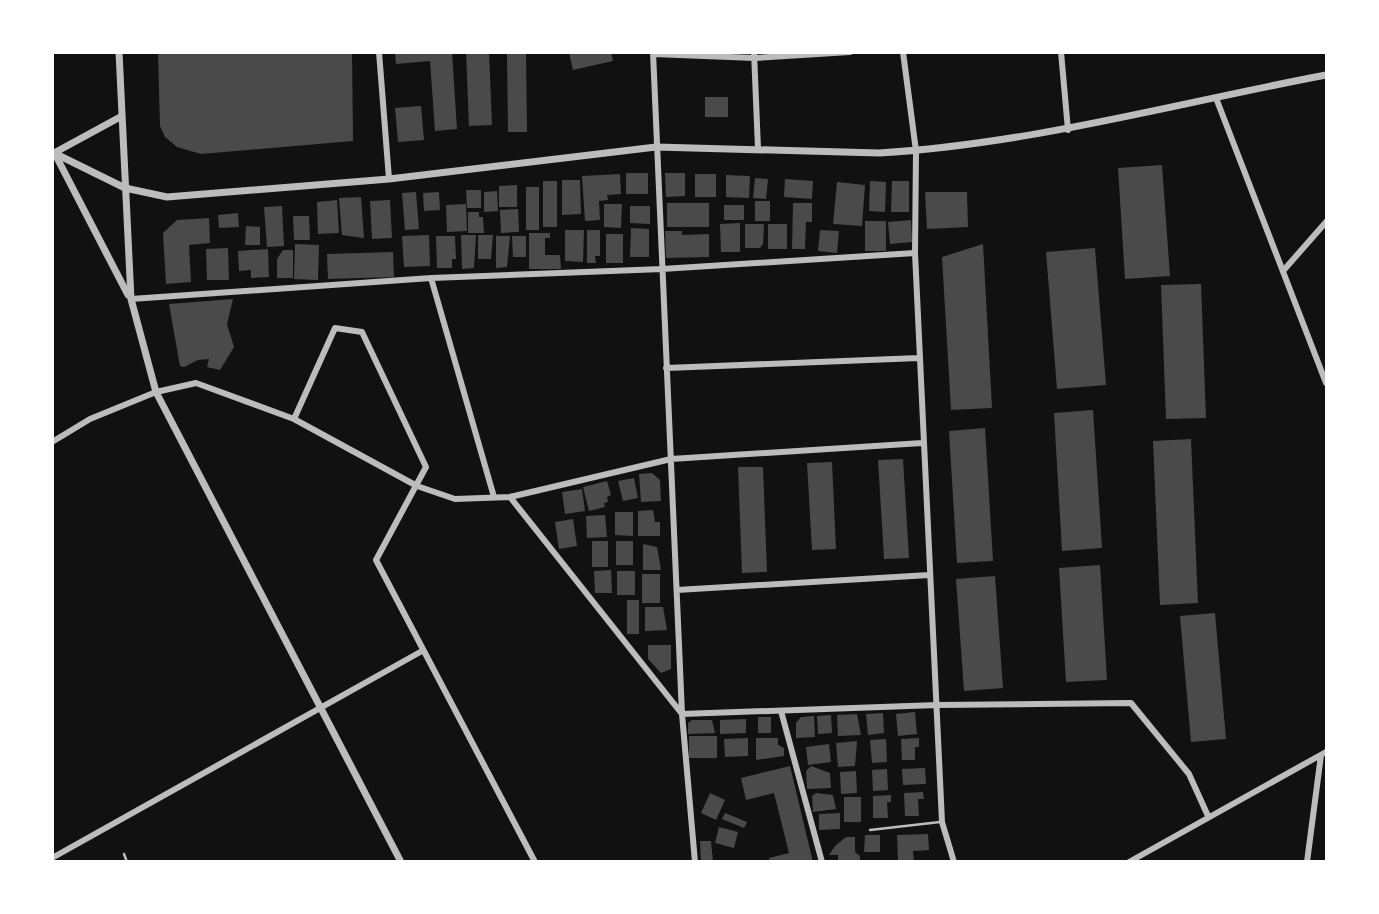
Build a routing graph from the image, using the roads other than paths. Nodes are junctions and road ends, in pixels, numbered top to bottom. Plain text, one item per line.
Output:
1 (119, 52) edge
2 (379, 52) edge
3 (850, 52) edge
4 (902, 52) edge
5 (1061, 52) edge
6 (653, 53) edge
7 (755, 55) edge
8 (1326, 75) edge
9 (1216, 98) junction
10 (122, 116) junction
11 (1068, 130) junction
12 (656, 148) junction
13 (758, 149) junction
14 (916, 151) junction
15 (53, 153) edge
16 (388, 179) junction
17 (125, 188) junction
18 (1326, 222) edge
19 (915, 253) junction
20 (662, 269) junction
21 (1283, 271) junction
22 (431, 278) junction
23 (131, 299) junction
24 (919, 358) junction
25 (666, 368) junction
26 (1326, 383) edge
27 (156, 392) junction
28 (295, 419) junction
29 (52, 442) edge
30 (922, 443) junction
31 (671, 458) junction
32 (417, 486) junction
33 (494, 497) junction
34 (510, 497) junction
35 (929, 575) junction
36 (677, 590) junction
37 (422, 650) junction
38 (937, 705) junction
39 (320, 710) junction
40 (781, 711) junction
41 (682, 714) junction
42 (1324, 754) edge
43 (1208, 816) junction
44 (942, 822) junction
45 (870, 830) dead end
46 (124, 854) dead end
47 (52, 858) edge
48 (127, 862) edge
49 (401, 862) edge
50 (536, 862) edge
51 (695, 862) edge
52 (822, 862) edge
53 (954, 862) edge
54 (1129, 862) edge
55 (1307, 862) edge

1 - 10 street
2 - 16 street
3 - 7 street
4 - 14 street
5 - 11 street
6 - 7 street
6 - 12 street
7 - 13 street
8 - 9 street
9 - 11 street
9 - 21 street
10 - 15 street
10 - 17 street
11 - 14 street
12 - 13 street
12 - 16 street
12 - 20 street
13 - 14 street
14 - 19 street
15 - 17 street
15 - 23 street
16 - 17 street
17 - 23 street
18 - 21 street
19 - 20 street
19 - 24 street
20 - 22 street
20 - 25 street
21 - 26 street
22 - 23 street
22 - 33 street
23 - 27 street
24 - 25 street
24 - 30 street
25 - 31 street
27 - 28 street
27 - 29 street
27 - 39 street
28 - 32 street
28 - 32 street
30 - 31 street
30 - 35 street
31 - 34 street
31 - 36 street
32 - 33 street
32 - 37 street
33 - 34 street
34 - 41 street
35 - 36 street
35 - 38 street
36 - 41 street
37 - 39 street
37 - 50 street
38 - 40 street
38 - 43 street
38 - 44 street
39 - 47 street
39 - 49 street
40 - 41 street
40 - 52 street
41 - 51 street
42 - 43 street
42 - 55 street
43 - 54 street
44 - 45 lane
44 - 53 street
46 - 48 lane

